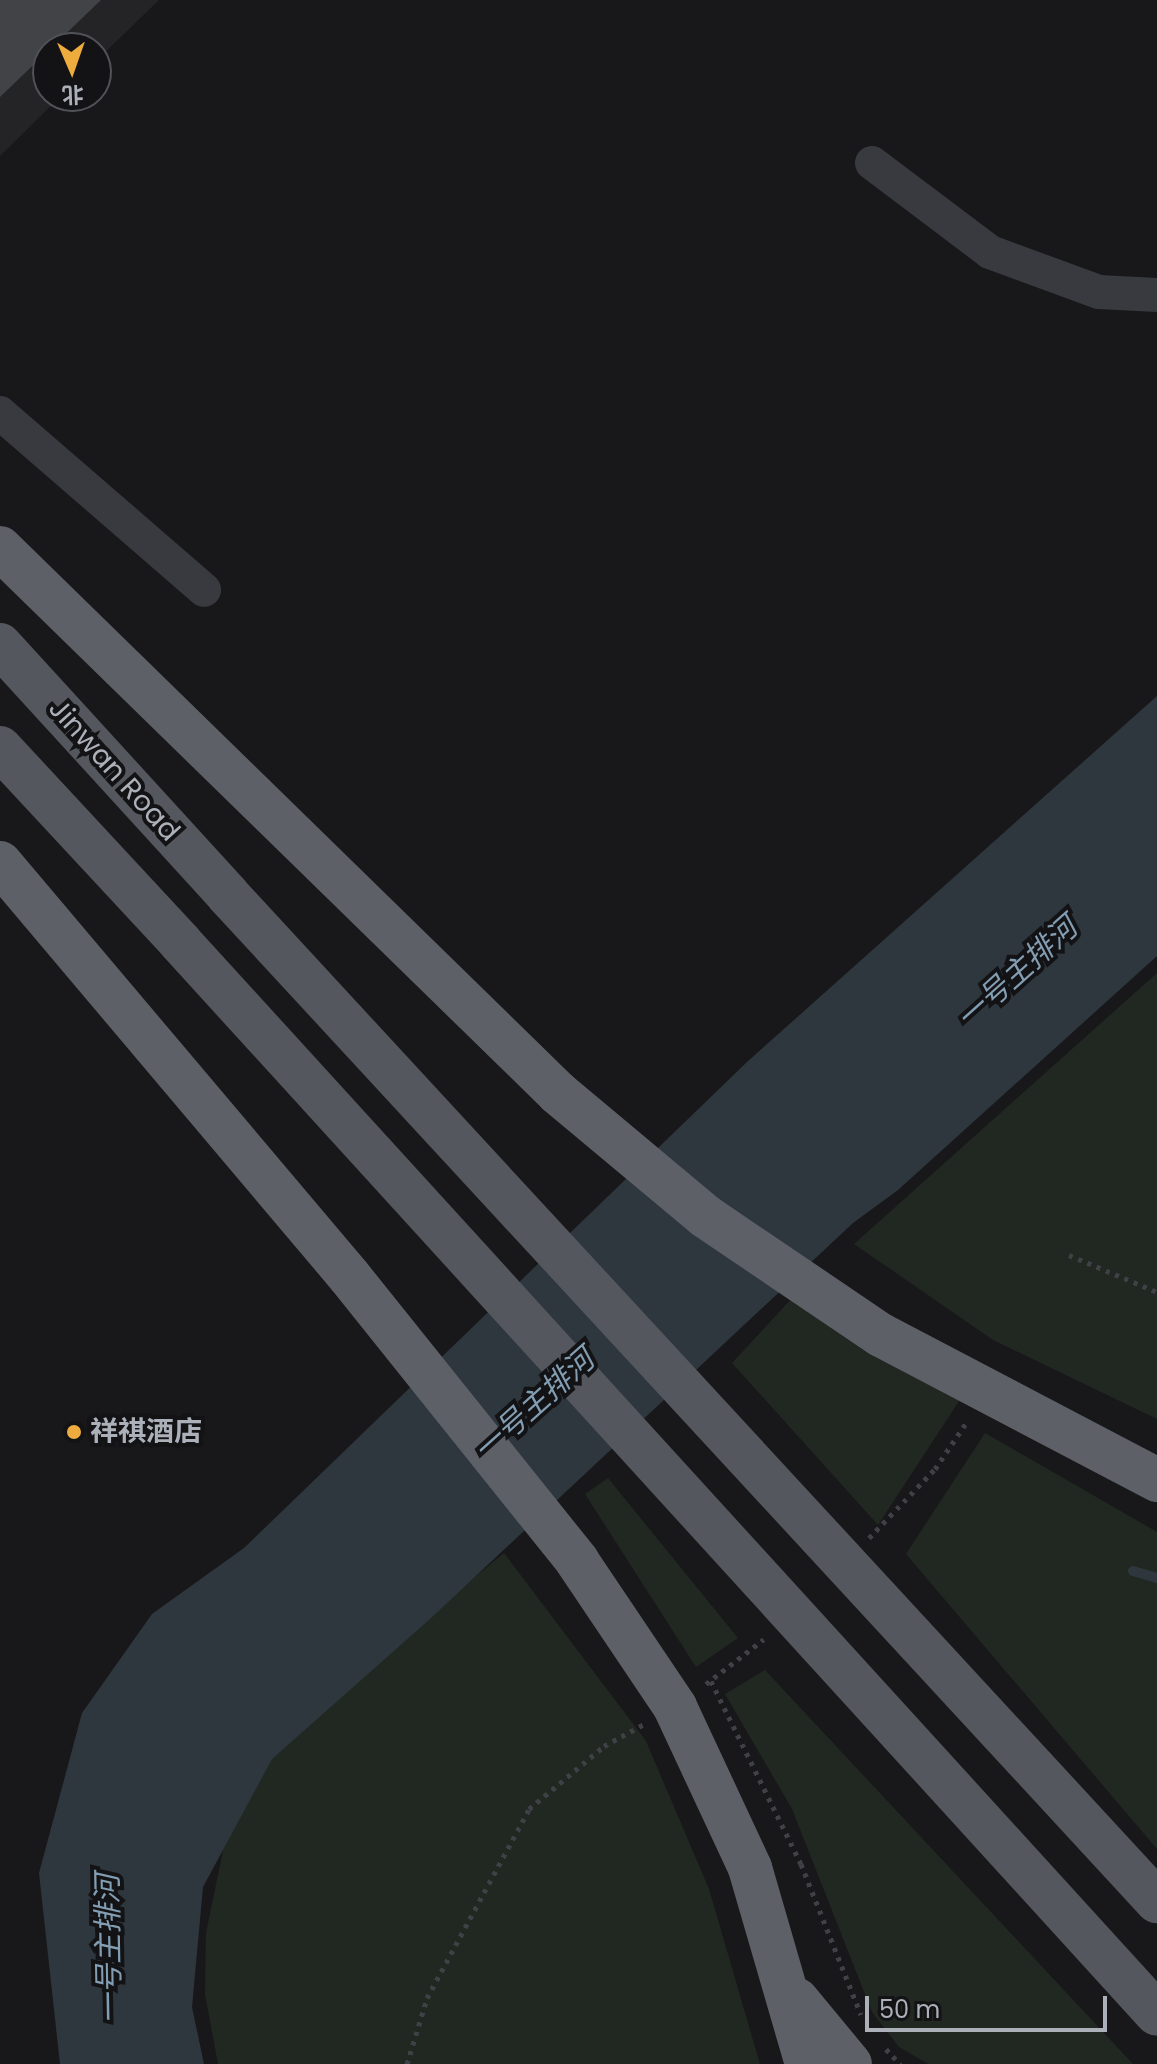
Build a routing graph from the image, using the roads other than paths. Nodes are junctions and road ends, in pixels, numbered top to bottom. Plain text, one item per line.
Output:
1 (872, 163) dead end
2 (1157, 295) edge
3 (0, 413) edge
4 (0, 548) edge
5 (204, 590) dead end
6 (0, 645) edge
7 (0, 748) edge
8 (0, 863) edge
9 (1157, 1480) edge
10 (979, 1709) junction
11 (1157, 1868) edge
12 (1157, 1901) edge
13 (788, 1988) junction
14 (1157, 2014) edge
15 (865, 2045) edge
16 (807, 2064) edge

1 - 2 street
3 - 5 street
4 - 9 highway
6 - 10 main road, Jinwan Road, bridge
7 - 14 main road, bridge
8 - 13 highway
10 - 11 highway, bridge
10 - 12 main road, Jinwan Road, bridge
13 - 15 highway
13 - 16 highway

